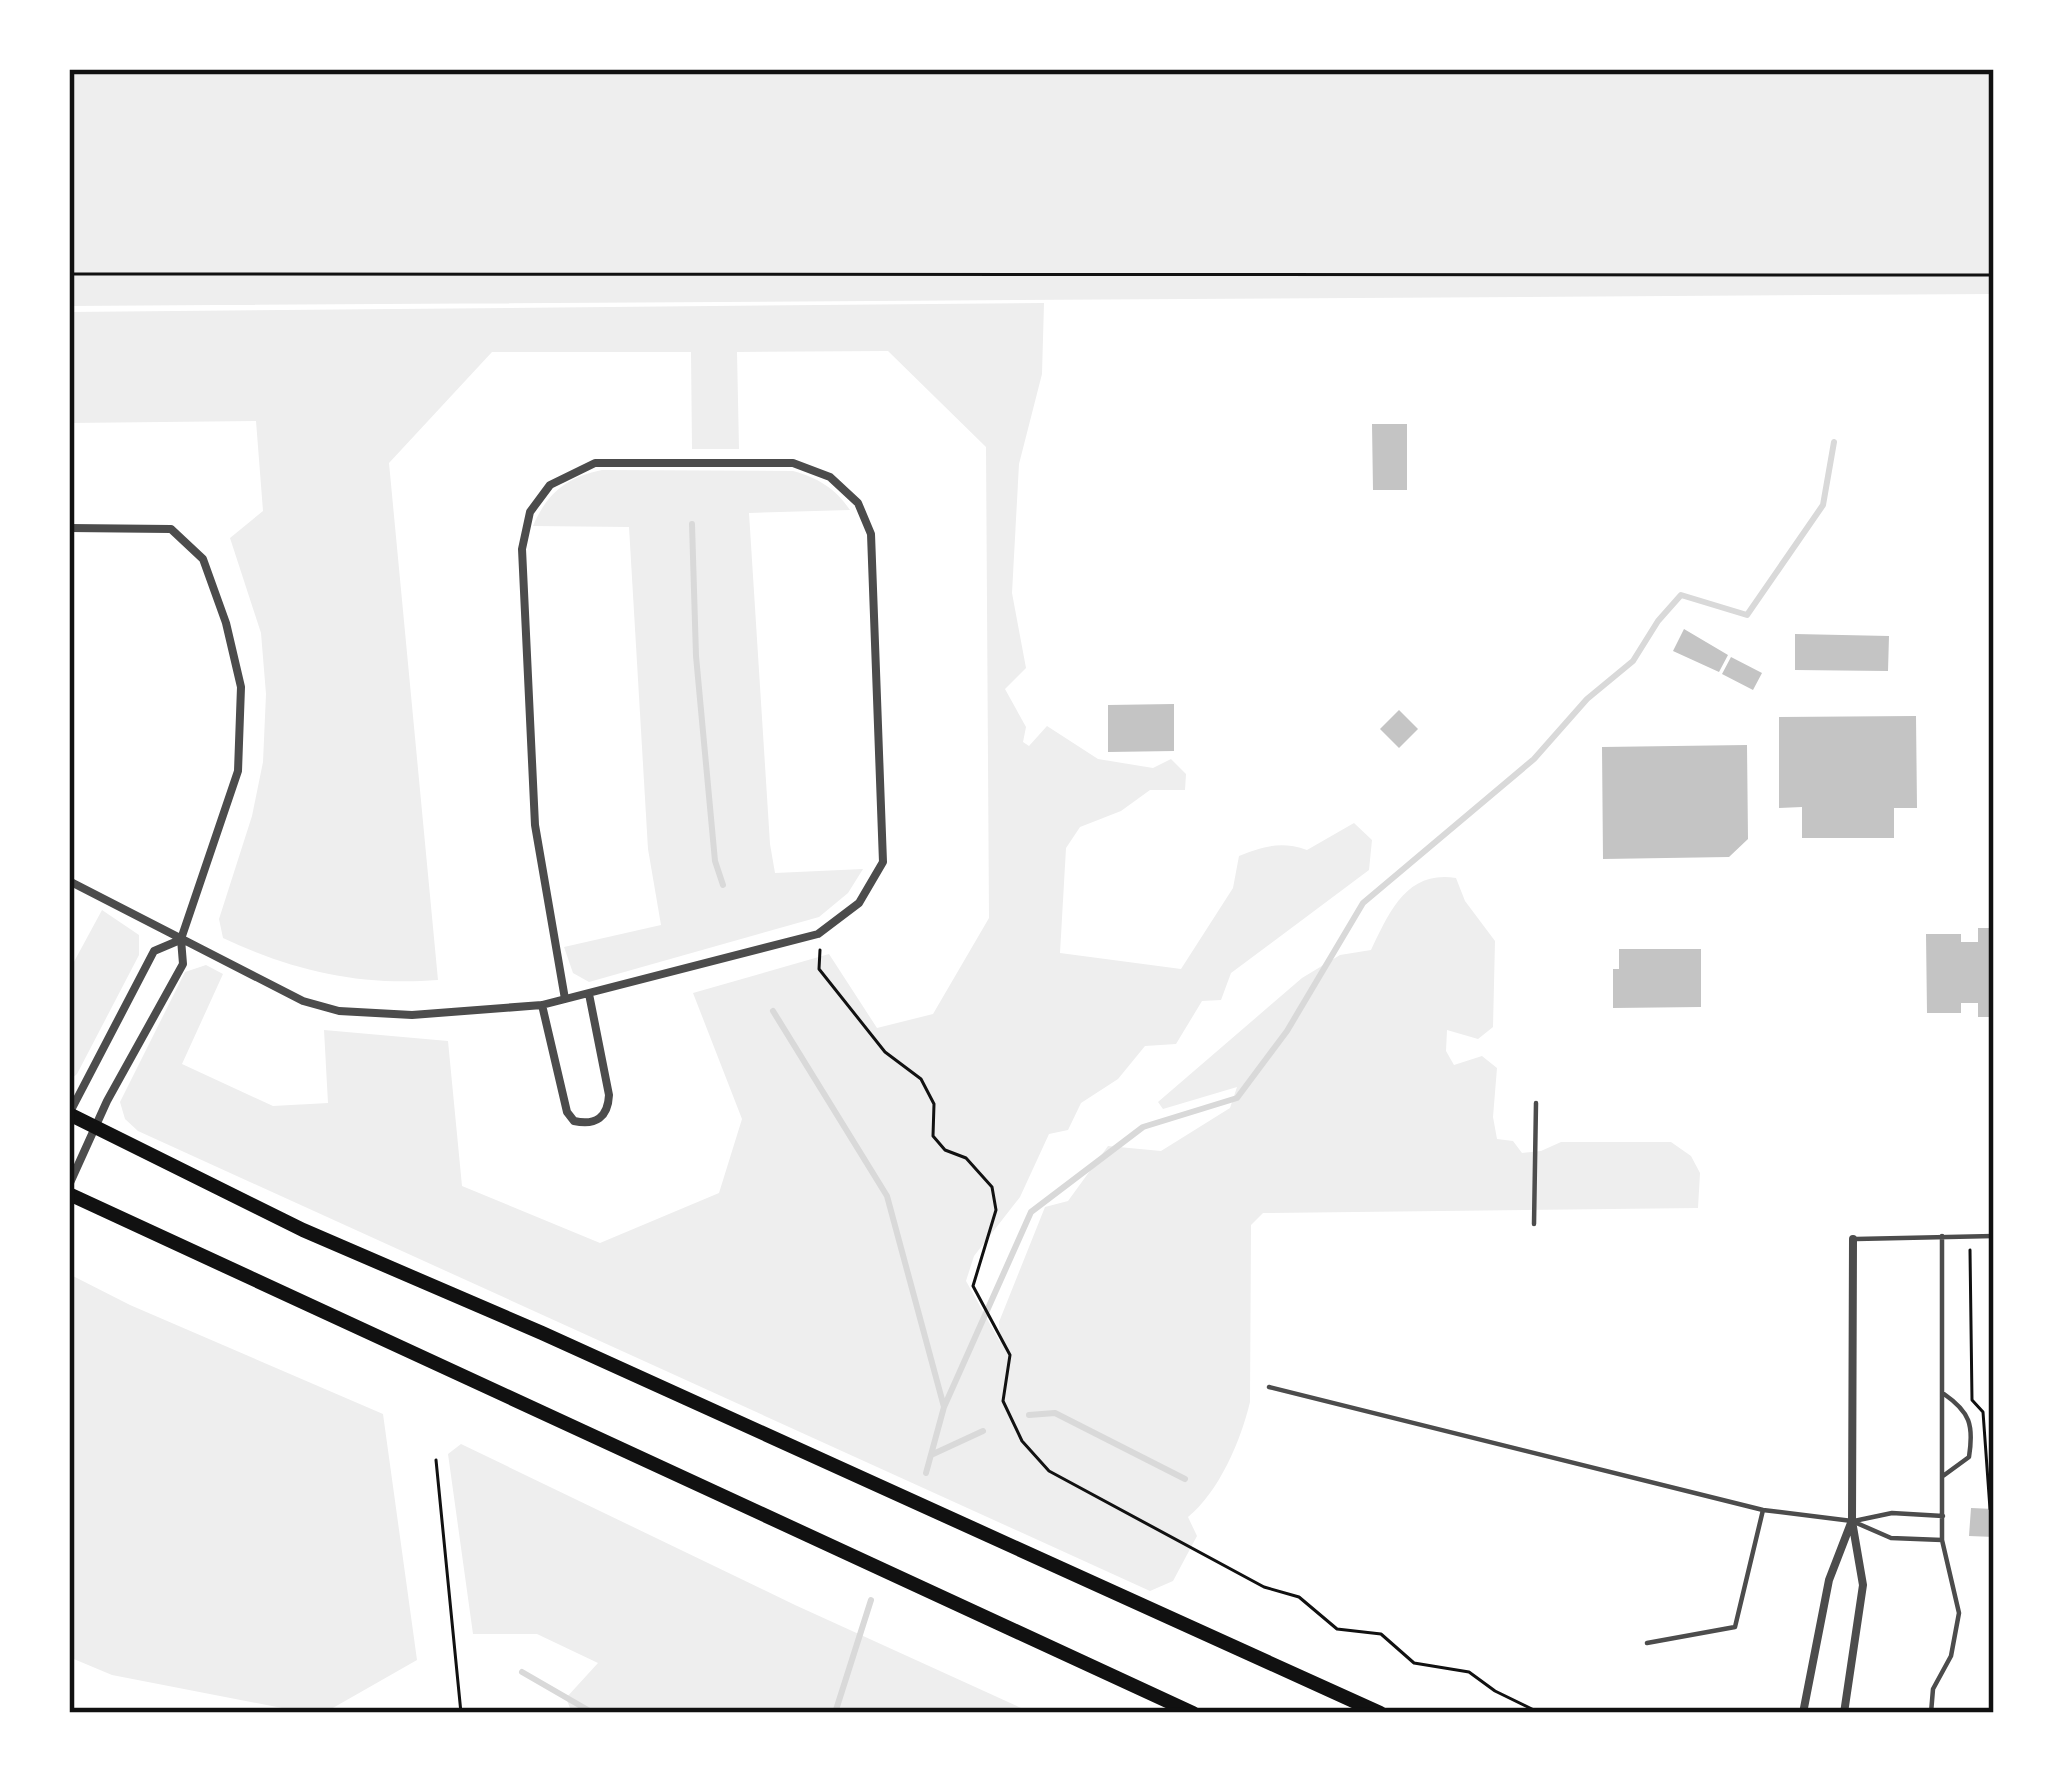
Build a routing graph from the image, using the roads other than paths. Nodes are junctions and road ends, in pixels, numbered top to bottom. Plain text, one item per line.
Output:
1 (69, 528) edge
2 (69, 881) edge
3 (181, 939) junction
4 (589, 994) junction
5 (565, 999) junction
6 (542, 1004) junction
7 (1536, 1102) dead end
8 (69, 1114) edge
9 (95, 1128) junction
10 (69, 1189) edge
11 (1534, 1224) dead end
12 (1942, 1236) junction
13 (1994, 1236) edge
14 (1853, 1239) joint
15 (1269, 1387) dead end
16 (1943, 1393) junction
17 (1943, 1476) junction
18 (1762, 1510) junction
19 (1943, 1516) junction
20 (1852, 1522) junction
21 (1942, 1540) junction
22 (1647, 1643) dead end
23 (1193, 1713) edge
24 (1380, 1713) edge
25 (1803, 1713) edge
26 (1844, 1713) edge
27 (1931, 1713) edge

1 - 3 street
2 - 3 street
3 - 6 street
3 - 8 street
3 - 9 street
4 - 5 street
4 - 5 street
4 - 6 street
5 - 6 street
7 - 11 lane
8 - 9 main road
9 - 10 street
9 - 24 main road
10 - 23 main road
12 - 13 lane
12 - 14 lane
12 - 16 lane
14 - 20 street
15 - 18 lane
16 - 17 lane
16 - 17 lane
17 - 19 lane
18 - 20 lane
18 - 22 lane
19 - 20 lane
19 - 21 lane
20 - 21 lane
20 - 25 street
20 - 26 street
21 - 27 lane

